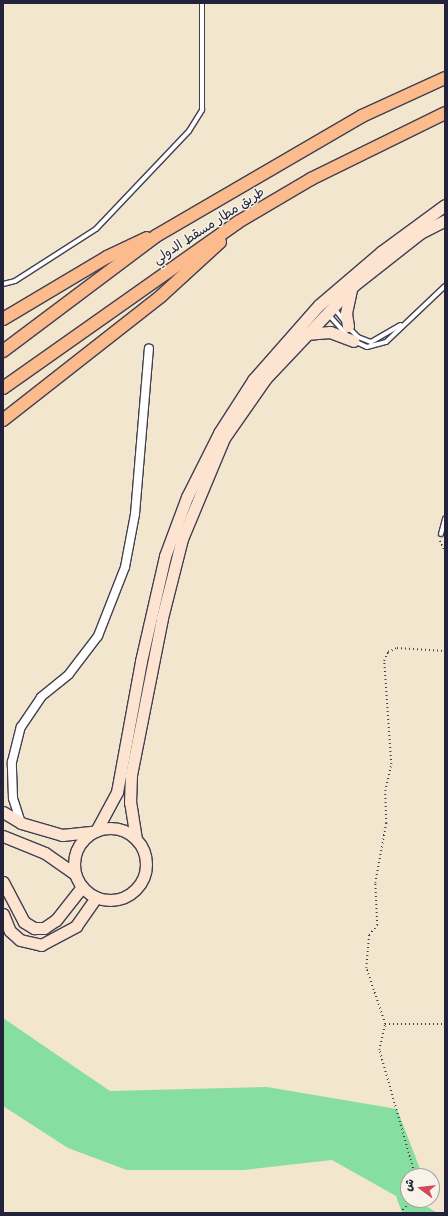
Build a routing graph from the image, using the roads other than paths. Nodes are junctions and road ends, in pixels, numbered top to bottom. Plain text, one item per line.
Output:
1 (202, 3) edge
2 (445, 78) edge
3 (445, 113) edge
4 (445, 206) edge
5 (445, 220) edge
6 (238, 222) junction
7 (156, 236) junction
8 (3, 284) edge
9 (353, 286) junction
10 (445, 286) edge
11 (41, 296) junction
12 (326, 306) junction
13 (3, 319) edge
14 (405, 323) junction
15 (3, 326) edge
16 (348, 326) junction
17 (306, 334) junction
18 (353, 341) junction
19 (150, 349) dead end
20 (3, 351) edge
21 (3, 388) edge
22 (3, 420) edge
23 (445, 518) edge
24 (441, 534) road end
25 (3, 812) edge
26 (21, 823) junction
27 (95, 832) junction
28 (3, 836) edge
29 (136, 839) junction
30 (75, 874) junction
31 (3, 882) edge
32 (82, 887) junction
33 (96, 897) junction
34 (3, 914) edge

1 - 8 lane
2 - 7 main road, طريق مطار مسقط الدولي
3 - 6 main road, طريق مطار مسقط الدولي
4 - 12 street
5 - 9 street
6 - 21 main road, طريق مطار مسقط الدولي
6 - 22 main road
7 - 11 main road
7 - 20 main road, طريق مطار مسقط الدولي
9 - 12 street
9 - 16 street
10 - 14 lane
11 - 13 main road
11 - 15 main road
12 - 16 lane
12 - 17 street
12 - 18 lane
12 - 27 street
14 - 16 lane
14 - 18 lane
17 - 18 street
17 - 29 street
19 - 26 street
23 - 24 lane
25 - 26 street
26 - 27 street
27 - 29 street
27 - 30 street
28 - 30 street
29 - 33 street
30 - 32 street
31 - 32 street
32 - 33 street
33 - 34 street

